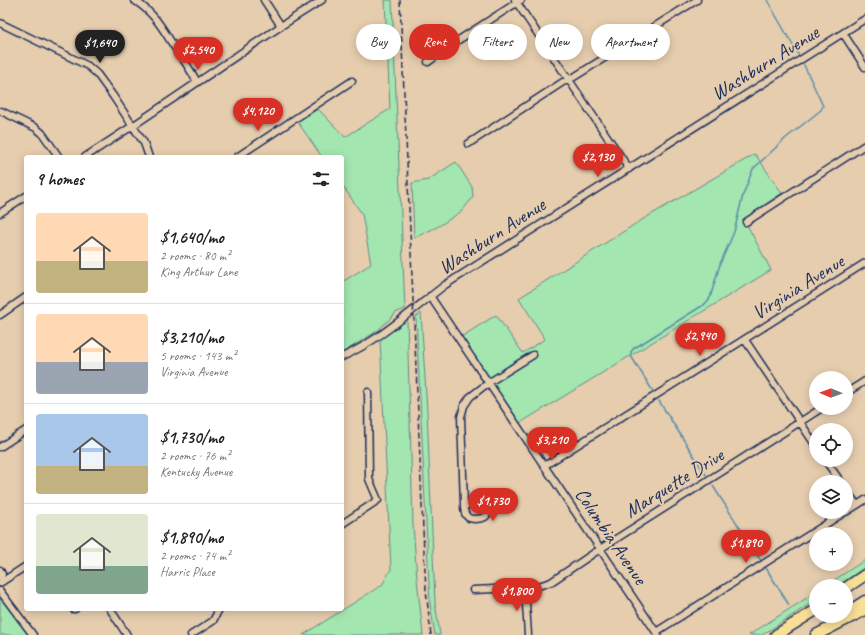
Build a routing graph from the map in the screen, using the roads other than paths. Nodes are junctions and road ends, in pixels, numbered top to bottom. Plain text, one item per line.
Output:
1 (134, 0) edge
2 (264, 0) edge
3 (322, 0) edge
4 (697, 0) edge
5 (517, 1) edge
6 (142, 2) edge
7 (865, 18) edge
8 (0, 23) edge
9 (281, 26) junction
10 (842, 33) junction
11 (428, 62) dead end
12 (865, 67) edge
13 (569, 80) junction
14 (352, 81) dead end
15 (197, 82) junction
16 (1, 111) dead end
17 (133, 126) junction
18 (468, 144) dead end
19 (865, 144) edge
20 (58, 155) edge
21 (88, 155) edge
22 (148, 155) edge
23 (240, 155) edge
24 (629, 169) junction
25 (24, 197) edge
26 (0, 213) edge
27 (746, 222) dead end
28 (865, 263) edge
29 (430, 296) junction
30 (24, 298) edge
31 (0, 315) edge
32 (745, 340) junction
33 (533, 355) dead end
34 (344, 356) edge
35 (865, 381) edge
36 (488, 383) junction
37 (853, 389) edge
38 (368, 392) dead end
39 (811, 415) edge
40 (800, 422) junction
41 (24, 431) edge
42 (809, 436) edge
43 (0, 447) edge
44 (544, 466) junction
45 (853, 500) edge
46 (865, 500) edge
47 (464, 505) dead end
48 (857, 505) junction
49 (853, 508) edge
50 (835, 519) edge
51 (344, 523) edge
52 (600, 549) junction
53 (24, 567) edge
54 (0, 570) edge
55 (865, 574) edge
56 (0, 577) edge
57 (865, 580) edge
58 (0, 583) edge
59 (853, 583) edge
60 (525, 588) junction
61 (853, 588) edge
62 (472, 590) dead end
63 (0, 591) edge
64 (865, 601) edge
65 (853, 609) edge
66 (865, 610) edge
67 (111, 611) edge
68 (218, 611) edge
69 (809, 614) edge
70 (831, 623) edge
71 (657, 633) edge
72 (33, 635) edge
73 (127, 635) edge
74 (191, 635) edge
75 (528, 635) edge
76 (776, 635) edge
77 (812, 635) edge
78 (816, 635) edge

1 - 6 street
2 - 9 street
3 - 9 street
4 - 13 street
5 - 11 street
5 - 13 street
6 - 15 street
7 - 10 street, Washburn Avenue
8 - 17 street
9 - 15 street
10 - 12 street
10 - 24 street, Washburn Avenue
13 - 18 street
13 - 24 street
14 - 23 street
15 - 17 street
16 - 20 street
17 - 21 street
17 - 22 street
19 - 27 street
24 - 29 street, Washburn Avenue
25 - 26 street
28 - 32 street, Virginia Avenue
29 - 34 street, Washburn Avenue
29 - 36 street, Columbia Avenue
30 - 31 street
32 - 40 street
32 - 44 street, Virginia Avenue
33 - 36 street
35 - 37 street
36 - 44 street, Columbia Avenue
36 - 47 street
38 - 51 street
39 - 40 street, Marquette Drive
40 - 42 street
40 - 52 street, Marquette Drive
41 - 43 street
44 - 52 street, Columbia Avenue
45 - 48 street
46 - 48 street
48 - 49 street
50 - 71 street
52 - 60 street, Marquette Drive
52 - 71 street, Columbia Avenue
53 - 58 street
54 - 56 street
55 - 59 highway
57 - 61 highway
60 - 62 street, Marquette Drive
60 - 75 street
63 - 72 street
64 - 65 highway
66 - 78 highway
67 - 73 street
68 - 74 street
69 - 76 highway
70 - 77 highway

